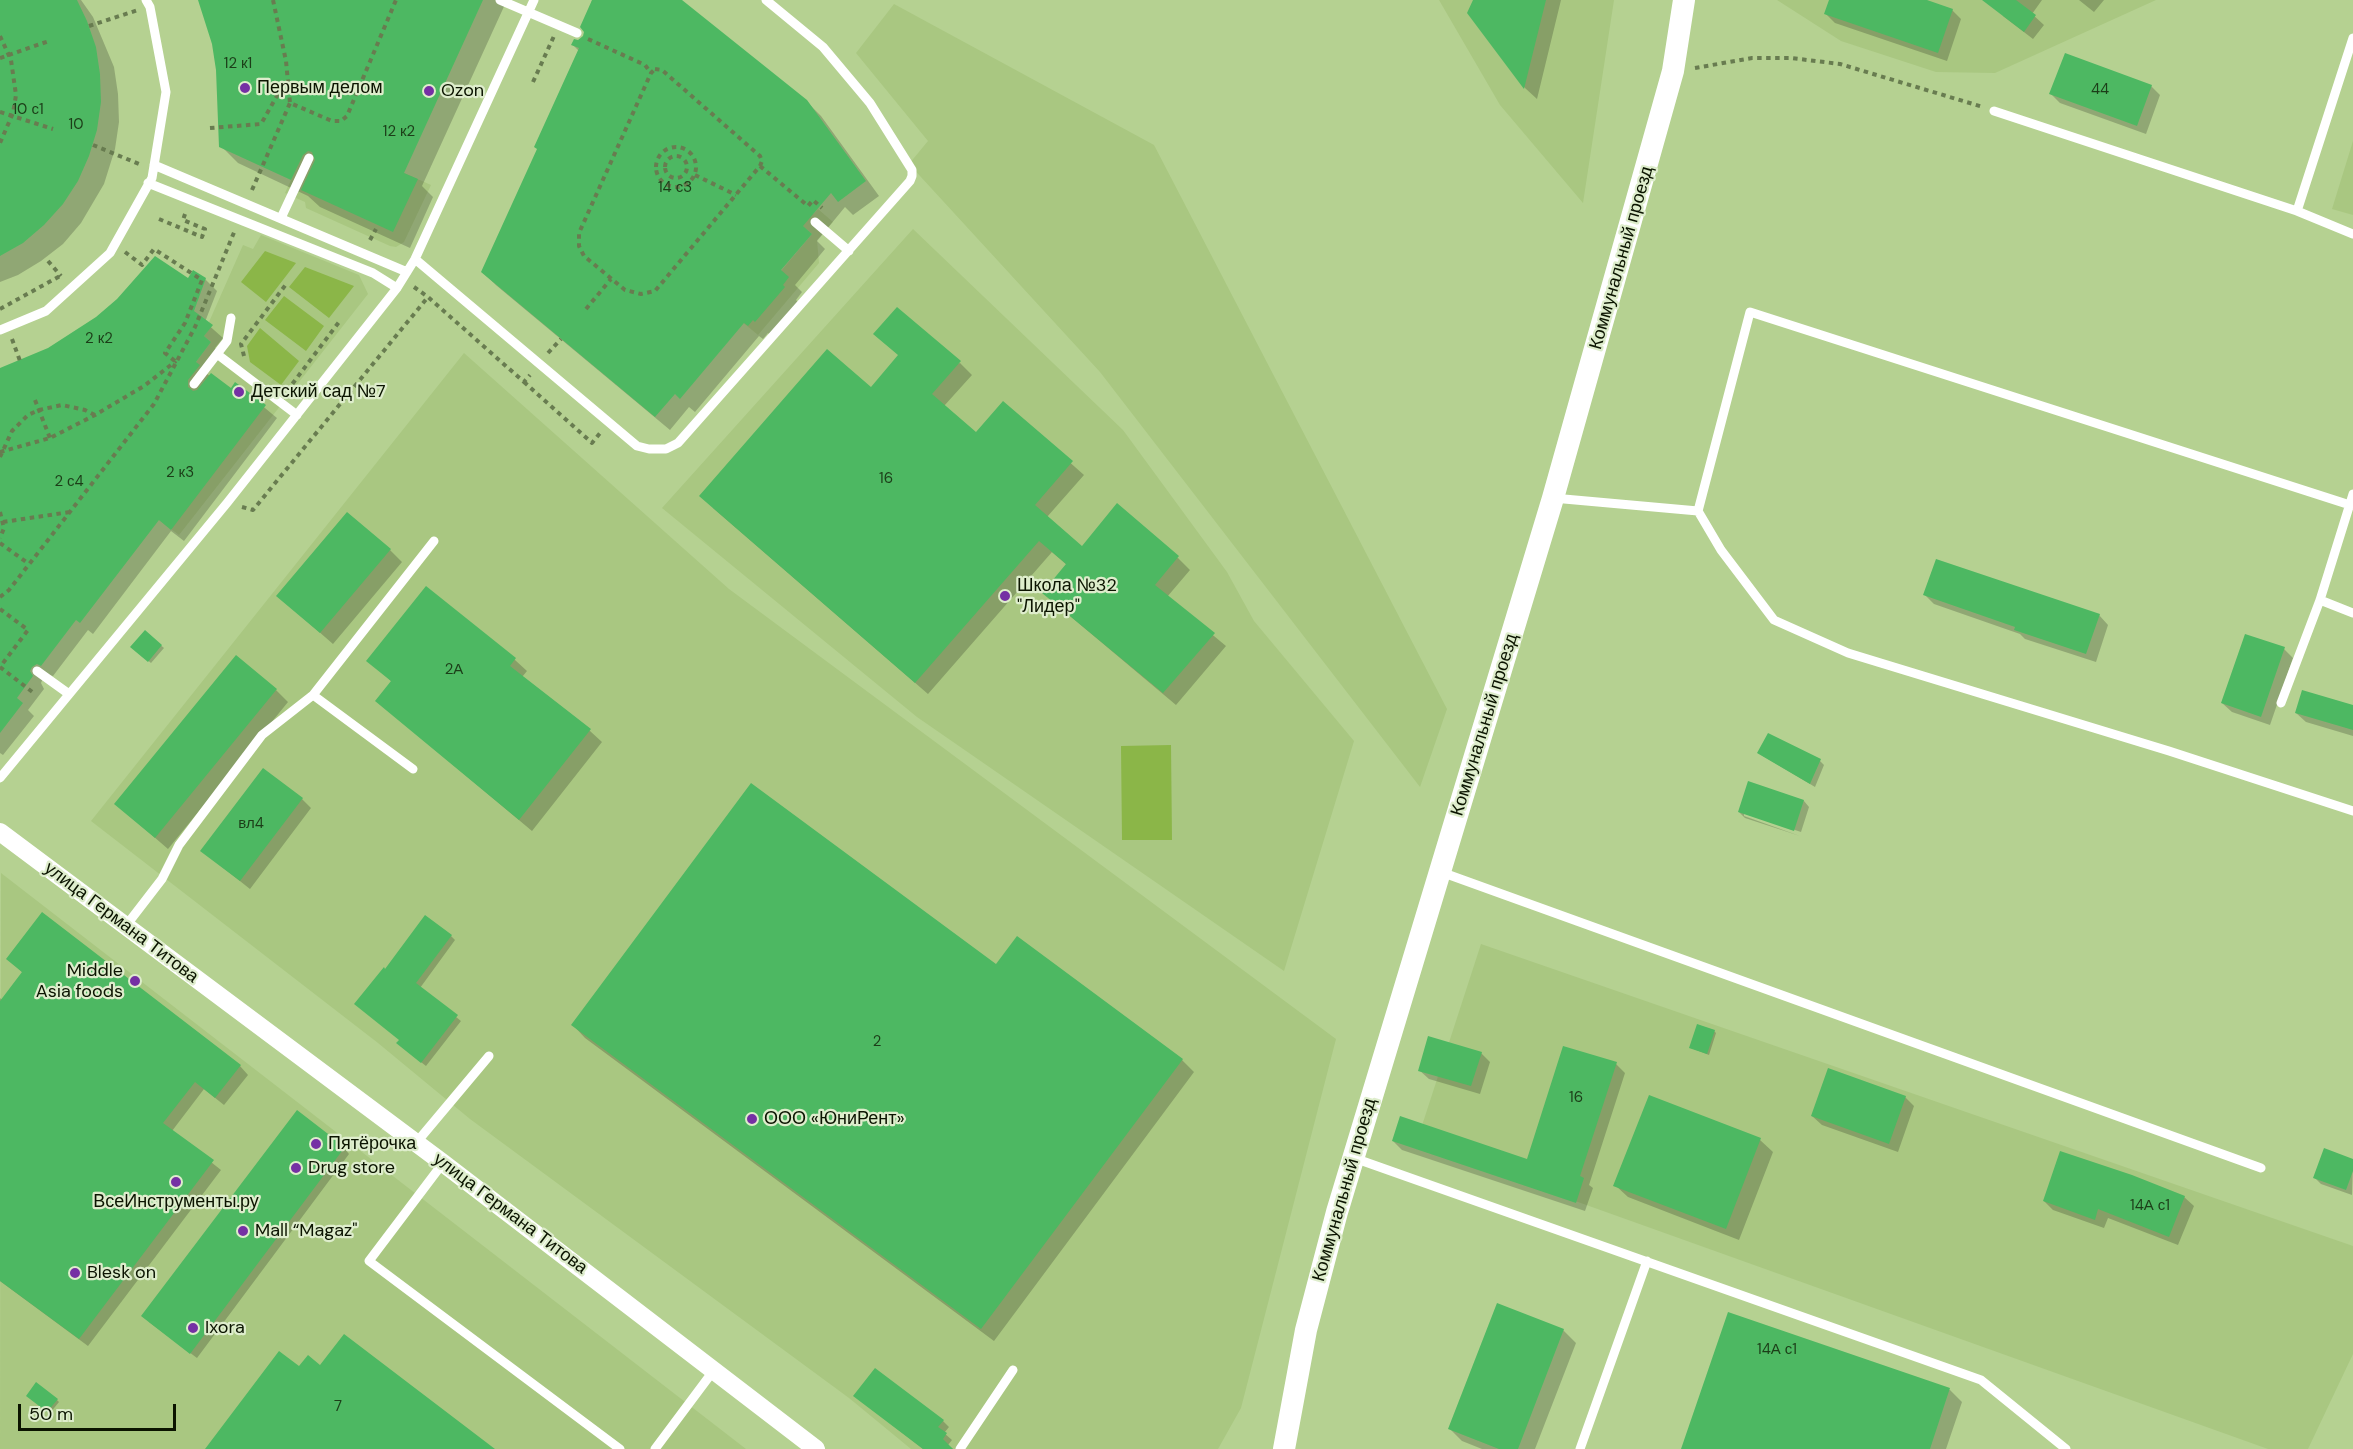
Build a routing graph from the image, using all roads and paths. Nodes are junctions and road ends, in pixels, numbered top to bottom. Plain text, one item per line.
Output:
1 (273, 0) edge
2 (396, 0) edge
3 (501, 0) edge
4 (534, 0) edge
5 (766, 0) edge
6 (1684, 0) edge
7 (146, 4) edge
8 (89, 26) dead end
9 (559, 26) junction
10 (577, 33) joint
11 (0, 36) edge
12 (2353, 38) edge
13 (49, 41) dead end
14 (9, 55) junction
15 (0, 58) edge
16 (1673, 71) junction
17 (651, 73) junction
18 (533, 82) dead end
19 (289, 90) junction
20 (1994, 111) joint
21 (0, 112) edge
22 (12, 115) junction
23 (210, 128) dead end
24 (53, 129) dead end
25 (0, 143) edge
26 (309, 158) dead end
27 (657, 158) junction
28 (666, 163) junction
29 (154, 165) junction
30 (760, 166) junction
31 (668, 174) junction
32 (695, 175) junction
33 (661, 181) junction
34 (148, 183) junction
35 (736, 195) junction
36 (808, 206) dead end
37 (2297, 212) junction
38 (159, 219) dead end
39 (281, 219) junction
40 (815, 222) dead end
41 (205, 229) dead end
42 (376, 229) dead end
43 (2353, 234) edge
44 (371, 238) dead end
45 (849, 251) junction
46 (415, 259) junction
47 (48, 261) dead end
48 (142, 265) dead end
49 (407, 272) junction
50 (61, 276) dead end
51 (611, 279) junction
52 (48, 284) dead end
53 (287, 284) dead end
54 (397, 288) junction
55 (428, 297) dead end
56 (0, 309) edge
57 (586, 309) dead end
58 (231, 318) dead end
59 (339, 322) dead end
60 (195, 327) dead end
61 (0, 330) edge
62 (217, 354) junction
63 (245, 359) dead end
64 (178, 360) junction
65 (524, 382) dead end
66 (194, 384) dead end
67 (35, 400) dead end
68 (279, 401) junction
69 (39, 410) junction
70 (95, 415) junction
71 (297, 415) junction
72 (610, 423) junction
73 (50, 438) junction
74 (1, 454) edge
75 (2353, 494) edge
76 (1553, 498) junction
77 (2349, 505) junction
78 (253, 510) dead end
79 (1698, 511) junction
80 (0, 512) edge
81 (70, 512) junction
82 (3, 522) junction
83 (0, 538) edge
84 (434, 541) dead end
85 (0, 543) edge
86 (29, 564) junction
87 (0, 597) edge
88 (2320, 600) junction
89 (0, 609) edge
90 (2353, 613) edge
91 (0, 667) edge
92 (37, 671) dead end
93 (35, 694) dead end
94 (69, 694) junction
95 (313, 695) junction
96 (2281, 703) dead end
97 (413, 769) dead end
98 (0, 778) edge
99 (2353, 811) edge
100 (1, 834) edge
101 (1441, 872) junction
102 (125, 927) junction
103 (489, 1056) dead end
104 (416, 1143) junction
105 (1354, 1158) junction
106 (443, 1163) junction
107 (2261, 1168) dead end
108 (1647, 1261) junction
109 (714, 1370) junction
110 (1013, 1370) dead end
111 (621, 1449) edge
112 (655, 1449) edge
113 (816, 1449) edge
114 (960, 1449) edge
115 (1284, 1449) edge
116 (1580, 1449) edge
117 (2066, 1449) edge

1 - 19 path
2 - 19 path
3 - 9 lane
4 - 46 lane
5 - 45 lane
6 - 16 street, Коммунальный проезд
7 - 8 path
7 - 29 lane
9 - 10 lane
9 - 18 path
10 - 17 path
11 - 14 path
12 - 37 lane
13 - 14 path
14 - 15 path
14 - 22 path
16 - 20 path
16 - 76 street, Коммунальный проезд
17 - 30 path
17 - 51 path
19 - 23 path
20 - 37 lane
21 - 22 path
22 - 24 path
22 - 25 path
26 - 39 lane
27 - 28 path
27 - 32 path
27 - 33 path
28 - 31 path
28 - 31 path
29 - 34 lane
29 - 39 lane
30 - 35 path
30 - 36 path
31 - 33 path
32 - 33 path
32 - 35 path
34 - 54 lane
34 - 61 lane
35 - 51 path
37 - 43 lane
38 - 41 path
39 - 49 lane
40 - 45 lane
42 - 44 path
45 - 72 lane
46 - 49 lane
46 - 72 lane
47 - 50 path
48 - 64 path
49 - 54 lane
51 - 57 path
52 - 56 path
53 - 63 path
54 - 71 lane
55 - 78 path
58 - 62 lane
59 - 68 path
60 - 64 path
62 - 66 lane
62 - 68 lane
64 - 70 path
64 - 81 path
65 - 72 path
67 - 69 path
68 - 71 lane
69 - 70 path
69 - 73 path
69 - 74 path
70 - 73 path
71 - 94 lane
73 - 74 path
75 - 77 lane
76 - 79 lane
76 - 101 street, Коммунальный проезд
77 - 79 lane
77 - 88 lane
79 - 99 lane
80 - 82 path
81 - 82 path
81 - 86 path
82 - 83 path
84 - 95 lane
85 - 86 path
86 - 87 path
88 - 90 lane
88 - 96 lane
89 - 91 path
91 - 93 path
92 - 94 lane
94 - 98 lane
95 - 97 lane
95 - 102 lane
100 - 102 street, улица Германа Титова
101 - 105 street, Коммунальный проезд
101 - 107 lane
102 - 104 street, улица Германа Титова
103 - 104 lane
104 - 106 street, улица Германа Титова
105 - 108 lane
105 - 115 street, Коммунальный проезд
106 - 109 street, улица Германа Титова
106 - 111 lane
108 - 116 lane
108 - 117 lane
109 - 112 lane
109 - 113 street, улица Германа Титова
110 - 114 lane

